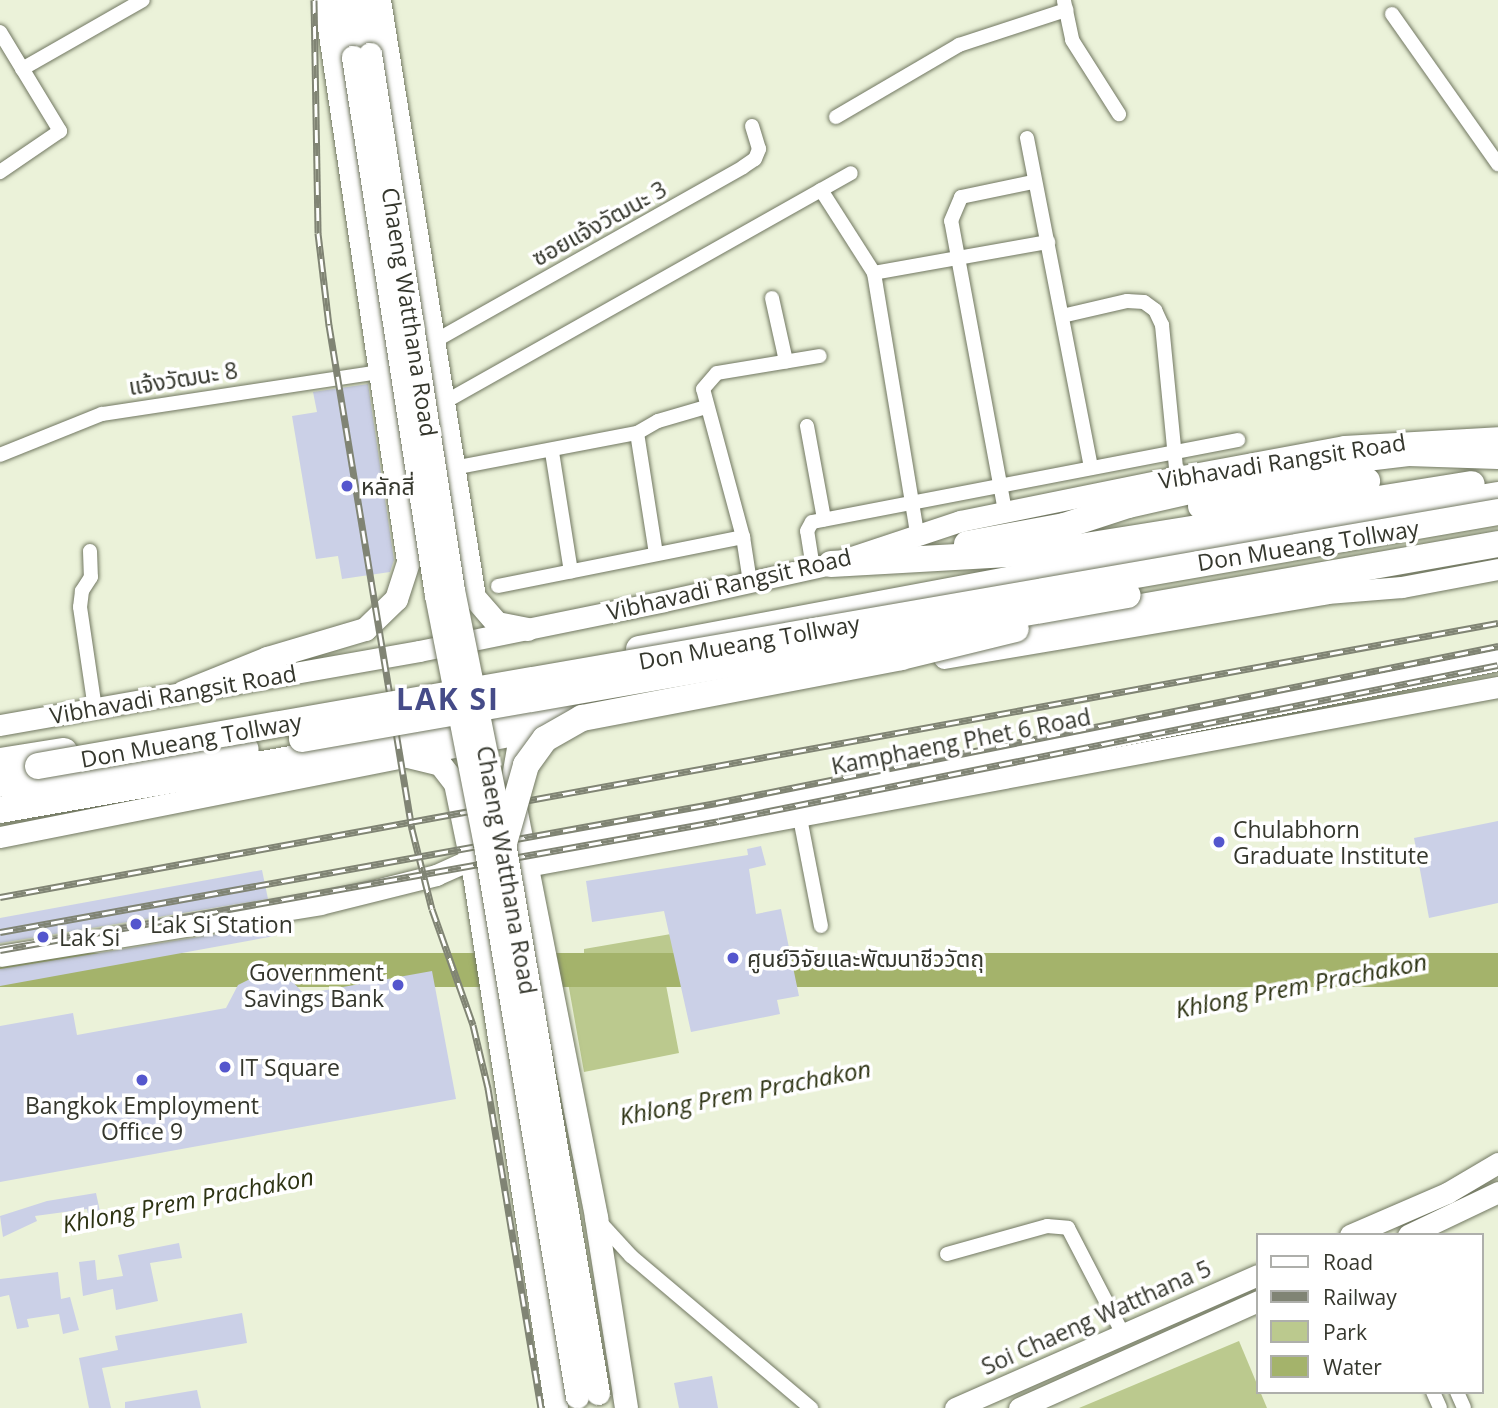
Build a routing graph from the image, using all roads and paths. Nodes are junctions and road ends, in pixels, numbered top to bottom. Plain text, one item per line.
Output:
1 (143, 0) edge
2 (325, 0) edge
3 (344, 0) edge
4 (362, 0) edge
5 (379, 0) edge
6 (1065, 5) edge
7 (1392, 14) dead end
8 (0, 32) edge
9 (361, 56) junction
10 (22, 69) junction
11 (1119, 114) dead end
12 (836, 117) dead end
13 (752, 126) dead end
14 (1027, 138) dead end
15 (1498, 164) edge
16 (0, 172) edge
17 (852, 173) dead end
18 (1033, 182) junction
19 (821, 190) junction
20 (1048, 242) junction
21 (958, 258) junction
22 (874, 273) junction
23 (772, 298) dead end
24 (1062, 316) junction
25 (433, 342) junction
26 (820, 356) dead end
27 (786, 361) junction
28 (380, 372) junction
29 (443, 403) junction
30 (706, 407) junction
31 (807, 426) dead end
32 (637, 433) junction
33 (1498, 437) edge
34 (1238, 440) dead end
35 (552, 452) junction
36 (1174, 452) junction
37 (0, 455) edge
38 (1498, 456) edge
39 (453, 468) junction
40 (1091, 468) junction
41 (1498, 468) edge
42 (1177, 477) junction
43 (1498, 480) edge
44 (1000, 485) junction
45 (1498, 495) edge
46 (912, 502) junction
47 (1005, 511) junction
48 (1498, 512) edge
49 (824, 519) junction
50 (1064, 526) junction
51 (1498, 529) edge
52 (917, 534) junction
53 (743, 537) junction
54 (1498, 544) edge
55 (90, 551) dead end
56 (656, 554) junction
57 (1498, 555) edge
58 (408, 561) junction
59 (894, 561) junction
60 (468, 563) junction
61 (822, 566) junction
62 (1377, 566) junction
63 (1498, 569) edge
64 (571, 572) junction
65 (750, 582) junction
66 (498, 586) dead end
67 (1327, 593) junction
68 (1128, 595) junction
69 (1241, 606) junction
70 (527, 629) junction
71 (1498, 660) edge
72 (1498, 687) edge
73 (183, 692) junction
74 (95, 708) junction
75 (1242, 712) junction
76 (0, 725) edge
77 (534, 730) junction
78 (1247, 734) junction
79 (404, 755) junction
80 (0, 761) edge
81 (0, 769) edge
82 (72, 770) junction
83 (0, 784) edge
84 (0, 801) edge
85 (0, 810) edge
86 (800, 818) junction
87 (0, 837) edge
88 (520, 853) junction
89 (472, 868) junction
90 (540, 918) junction
91 (821, 926) dead end
92 (482, 930) junction
93 (0, 956) edge
94 (1498, 1163) edge
95 (1498, 1192) edge
96 (596, 1218) junction
97 (1372, 1230) edge
98 (1412, 1233) edge
99 (947, 1254) dead end
100 (1256, 1276) edge
101 (1256, 1302) edge
102 (1123, 1334) junction
103 (588, 1401) edge
104 (556, 1408) edge
105 (626, 1408) edge
106 (810, 1408) edge
107 (955, 1408) edge
108 (1019, 1408) edge

1 - 10 street
2 - 28 main road, Chaeng Watthana Road
3 - 9 main road, Chaeng Watthana Road
4 - 9 main road, Chaeng Watthana Road
5 - 25 main road, Chaeng Watthana Road
6 - 11 street
6 - 12 street
7 - 15 street
8 - 10 street
9 - 88 main road, Chaeng Watthana Road, bridge
9 - 103 main road, Chaeng Watthana Road, bridge
10 - 16 street
13 - 25 street, ซอยแจ้งวัฒนะ 3
14 - 18 street
17 - 19 street
18 - 20 street
18 - 21 street
19 - 22 street
19 - 29 street
20 - 21 street
20 - 24 street
21 - 22 street
21 - 44 street
22 - 46 street
23 - 27 street
24 - 36 street
24 - 40 street
25 - 29 main road, Chaeng Watthana Road
26 - 27 street
27 - 30 street
28 - 37 street, แจ้งวัฒนะ 8
28 - 58 main road, Chaeng Watthana Road
29 - 39 main road, Chaeng Watthana Road
30 - 32 street
30 - 53 street
31 - 49 street
32 - 35 street
32 - 56 street
33 - 42 main road, Vibhavadi Rangsit Road
34 - 36 street
35 - 39 street
35 - 64 street
36 - 40 street
36 - 42 street
38 - 50 highway
39 - 60 main road, Chaeng Watthana Road
40 - 44 street
41 - 50 highway
42 - 47 main road, Vibhavadi Rangsit Road
43 - 59 highway
44 - 46 street
44 - 47 street
45 - 80 highway, Vibhavadi Rangsit Road
46 - 49 street
46 - 52 street
47 - 52 main road, Vibhavadi Rangsit Road
48 - 81 highway, Don Mueang Tollway, bridge
49 - 61 street
50 - 59 highway
51 - 68 highway, Don Mueang Tollway
52 - 61 main road, Vibhavadi Rangsit Road
53 - 56 street
53 - 65 street
54 - 62 highway
55 - 74 street
56 - 64 street
57 - 67 highway
58 - 60 main road
58 - 73 main road, Chaeng Watthana Road
59 - 61 highway
60 - 70 main road, Chaeng Watthana Road
61 - 65 main road, Vibhavadi Rangsit Road
62 - 69 highway
62 - 85 highway
63 - 67 main road
64 - 66 street
65 - 70 main road, Vibhavadi Rangsit Road
67 - 69 main road
68 - 82 highway, Don Mueang Tollway, bridge
68 - 88 highway, bridge
69 - 77 main road
70 - 73 main road, Vibhavadi Rangsit Road
71 - 75 main road, Kamphaeng Phet 6 Road
72 - 78 main road, Kamphaeng Phet 6 Road
73 - 74 main road, Vibhavadi Rangsit Road
74 - 76 main road, Vibhavadi Rangsit Road
75 - 78 main road
75 - 88 main road, Kamphaeng Phet 6 Road
77 - 79 main road
77 - 88 main road, Chaeng Watthana Road
78 - 86 main road, Kamphaeng Phet 6 Road
79 - 87 main road
79 - 89 main road, Chaeng Watthana Road
82 - 83 highway, Don Mueang Tollway
82 - 84 highway
86 - 88 main road, Kamphaeng Phet 6 Road
86 - 91 street
88 - 89 main road, Kamphaeng Phet 6 Road
88 - 90 main road, Chaeng Watthana Road
88 - 103 main road, Chaeng Watthana Road, bridge
89 - 92 main road, Chaeng Watthana Road
89 - 93 main road, Kamphaeng Phet 6 Road
90 - 92 main road
90 - 96 main road, Chaeng Watthana Road
92 - 104 main road, Chaeng Watthana Road
94 - 97 main road
95 - 98 main road
96 - 105 main road, Chaeng Watthana Road
96 - 106 street
99 - 102 street
100 - 102 main road, Soi Chaeng Watthana 5
101 - 108 main road
102 - 107 main road, Soi Chaeng Watthana 5

